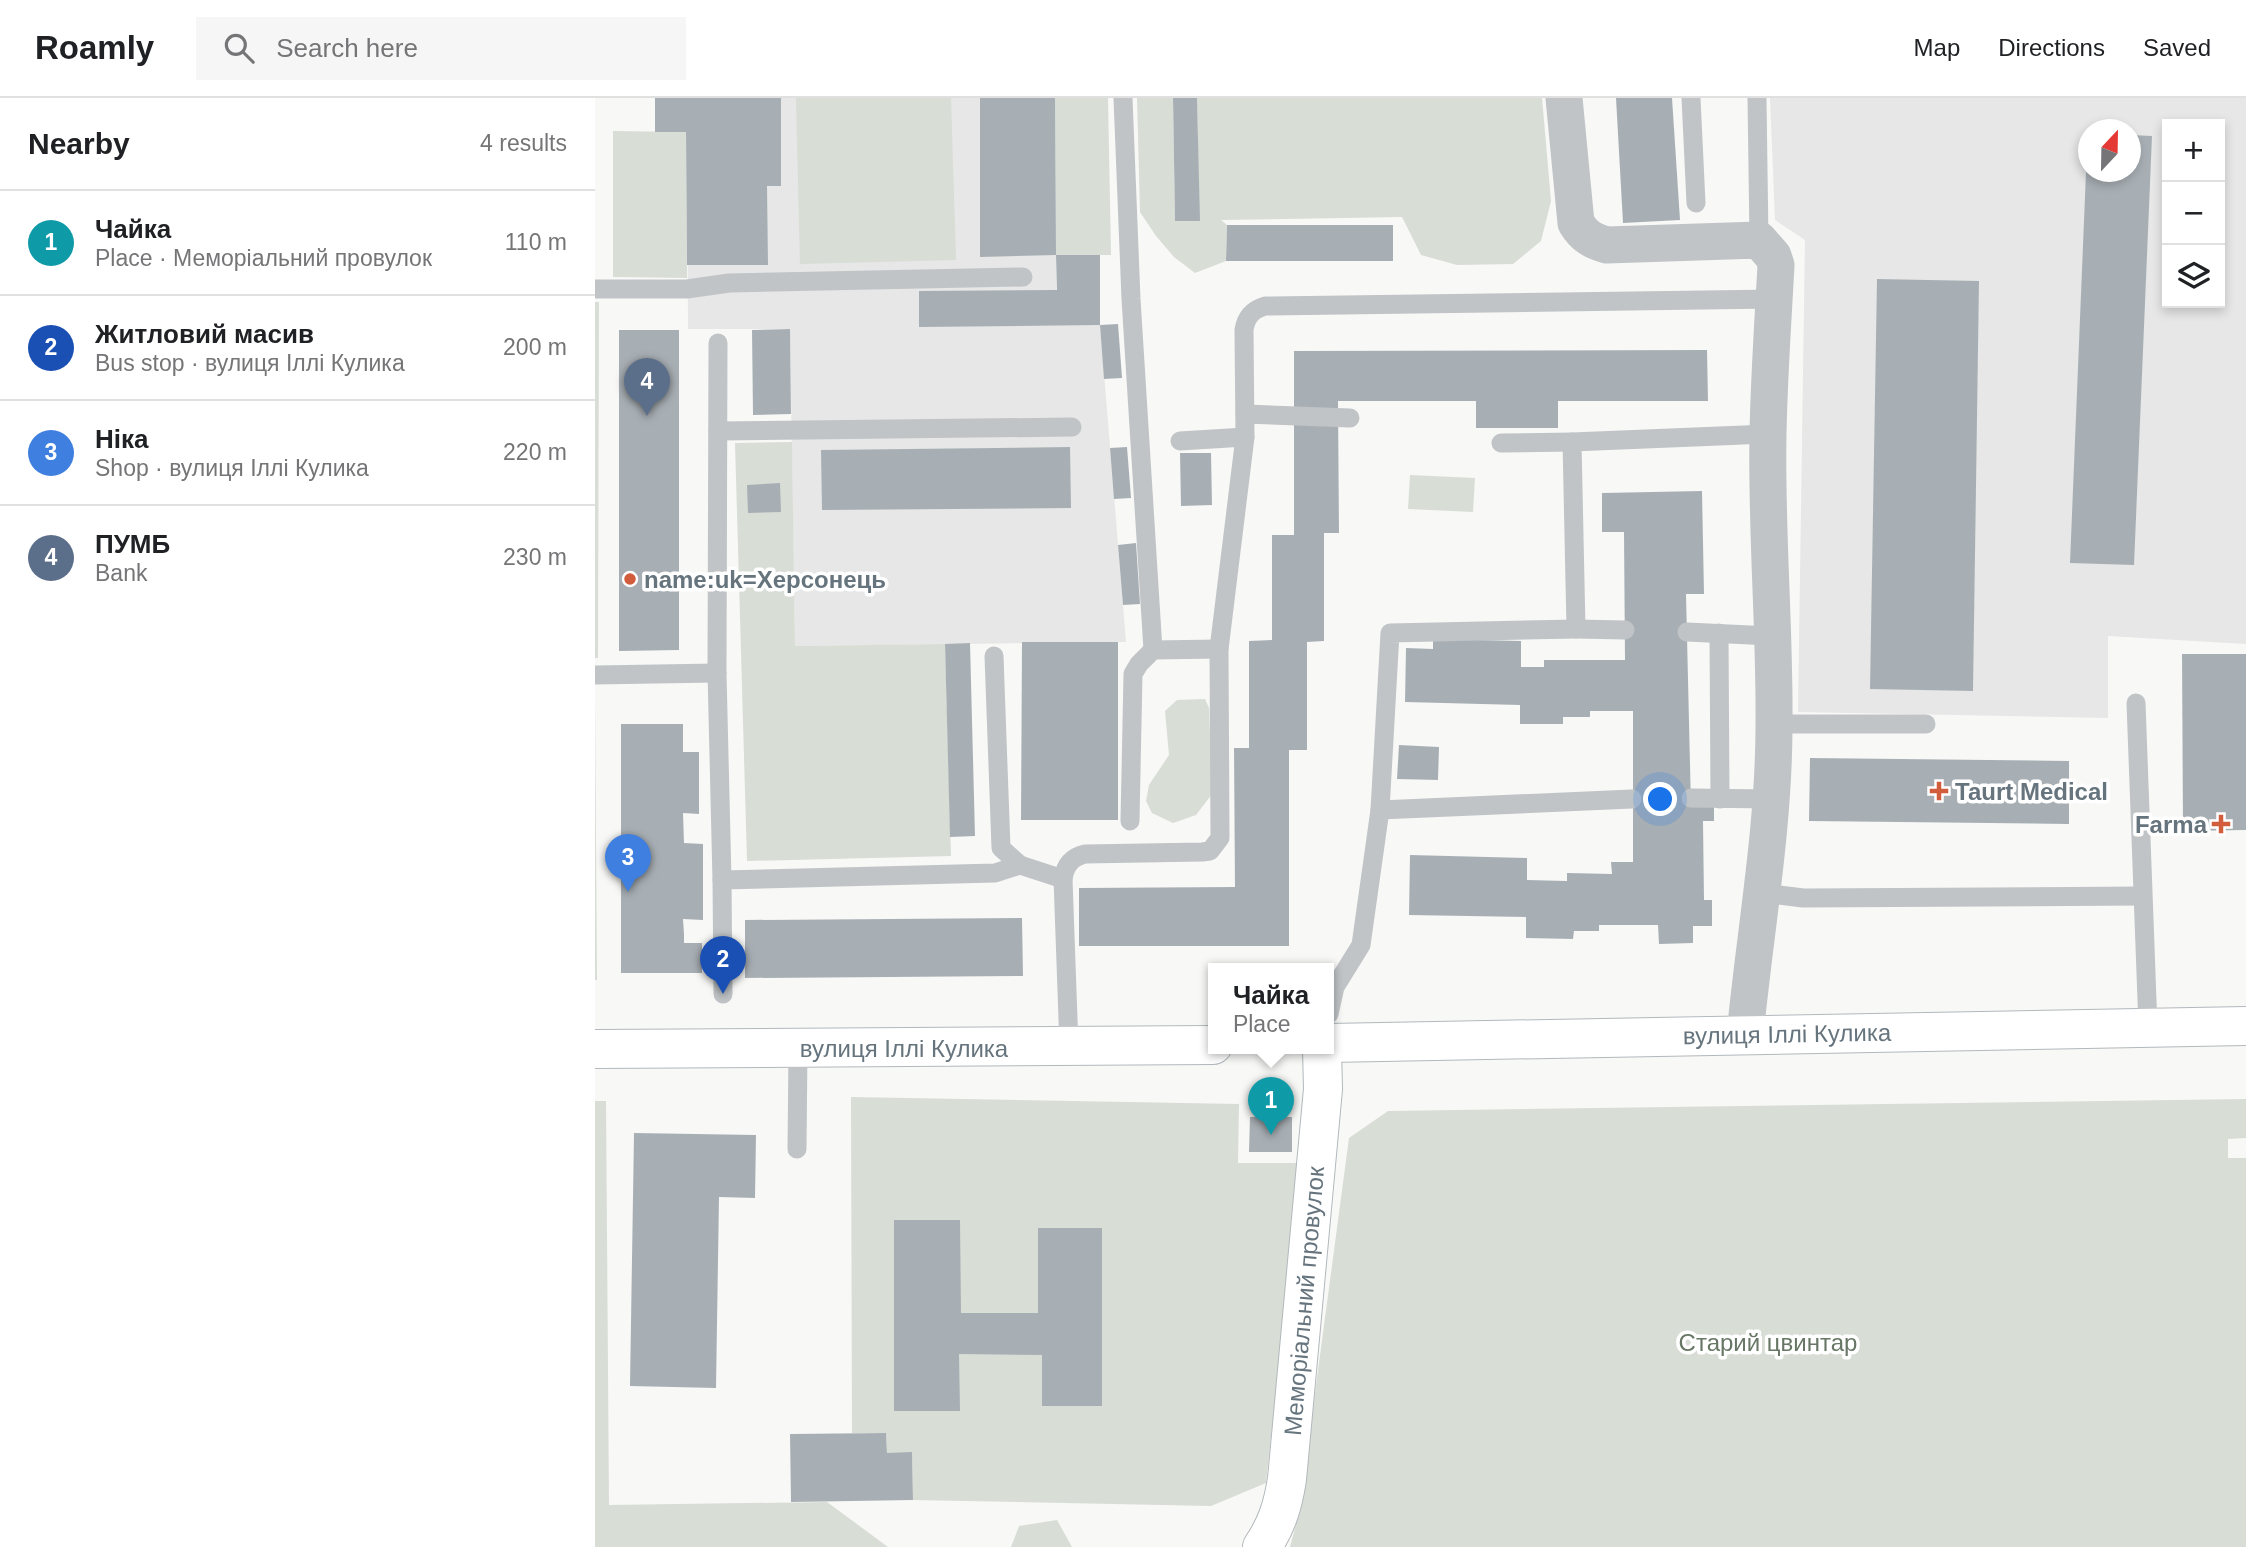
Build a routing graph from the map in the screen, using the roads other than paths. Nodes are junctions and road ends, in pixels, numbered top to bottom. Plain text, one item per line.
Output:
1 (1123, 98) edge
2 (1564, 98) edge
3 (1691, 98) edge
4 (1757, 98) edge
5 (1696, 203) dead end
6 (1759, 240) junction
7 (1023, 277) dead end
8 (595, 289) edge
9 (1775, 299) junction
10 (718, 343) dead end
11 (1245, 414) junction
12 (1350, 418) dead end
13 (1072, 427) dead end
14 (718, 431) junction
15 (1768, 434) junction
16 (1245, 437) junction
17 (1180, 441) dead end
18 (1572, 442) junction
19 (1501, 443) dead end
20 (1576, 629) junction
21 (1625, 630) dead end
22 (1688, 632) dead end
23 (1719, 633) junction
24 (1771, 636) junction
25 (1219, 649) junction
26 (1153, 650) junction
27 (994, 656) dead end
28 (717, 673) junction
29 (595, 675) edge
30 (2136, 703) dead end
31 (1775, 724) junction
32 (1926, 724) dead end
33 (1691, 798) dead end
34 (1632, 799) dead end
35 (1720, 799) junction
36 (1772, 799) junction
37 (1380, 810) junction
38 (1130, 821) dead end
39 (1020, 865) junction
40 (1063, 879) junction
41 (722, 880) junction
42 (1763, 893) junction
43 (2142, 896) junction
44 (1334, 992) edge
45 (723, 994) dead end
46 (2246, 1026) edge
47 (2148, 1027) junction
48 (1745, 1035) junction
49 (1334, 1043) edge
50 (1208, 1045) edge
51 (1069, 1047) junction
52 (797, 1048) junction
53 (595, 1049) edge
54 (1322, 1054) edge
55 (797, 1149) dead end
56 (1262, 1547) edge

1 - 26 lane
2 - 6 street
3 - 5 lane
4 - 6 lane
6 - 9 street
7 - 8 lane
9 - 11 lane
9 - 15 street
10 - 14 lane
11 - 12 lane
11 - 16 lane
13 - 14 lane
14 - 28 lane
15 - 18 lane
15 - 24 street
16 - 17 lane
16 - 25 lane
18 - 19 lane
18 - 20 lane
20 - 21 lane
20 - 37 lane
22 - 23 lane
23 - 24 lane
23 - 35 lane
24 - 31 street
25 - 26 lane
25 - 40 lane
26 - 38 lane
27 - 39 lane
28 - 29 lane
28 - 41 lane
30 - 43 lane
31 - 32 lane
31 - 36 street
33 - 35 lane
34 - 37 lane
35 - 36 lane
36 - 42 street
37 - 44 lane
39 - 40 lane
39 - 41 lane
40 - 51 lane
41 - 45 lane
42 - 43 lane
42 - 48 street
43 - 47 lane
46 - 47 street, вулиця Іллі Кулика
47 - 48 street, вулиця Іллі Кулика
48 - 49 street, вулиця Іллі Кулика
50 - 51 street, вулиця Іллі Кулика
51 - 52 street, вулиця Іллі Кулика
52 - 53 street, вулиця Іллі Кулика
52 - 55 lane
54 - 56 street, Меморіальний провулок

